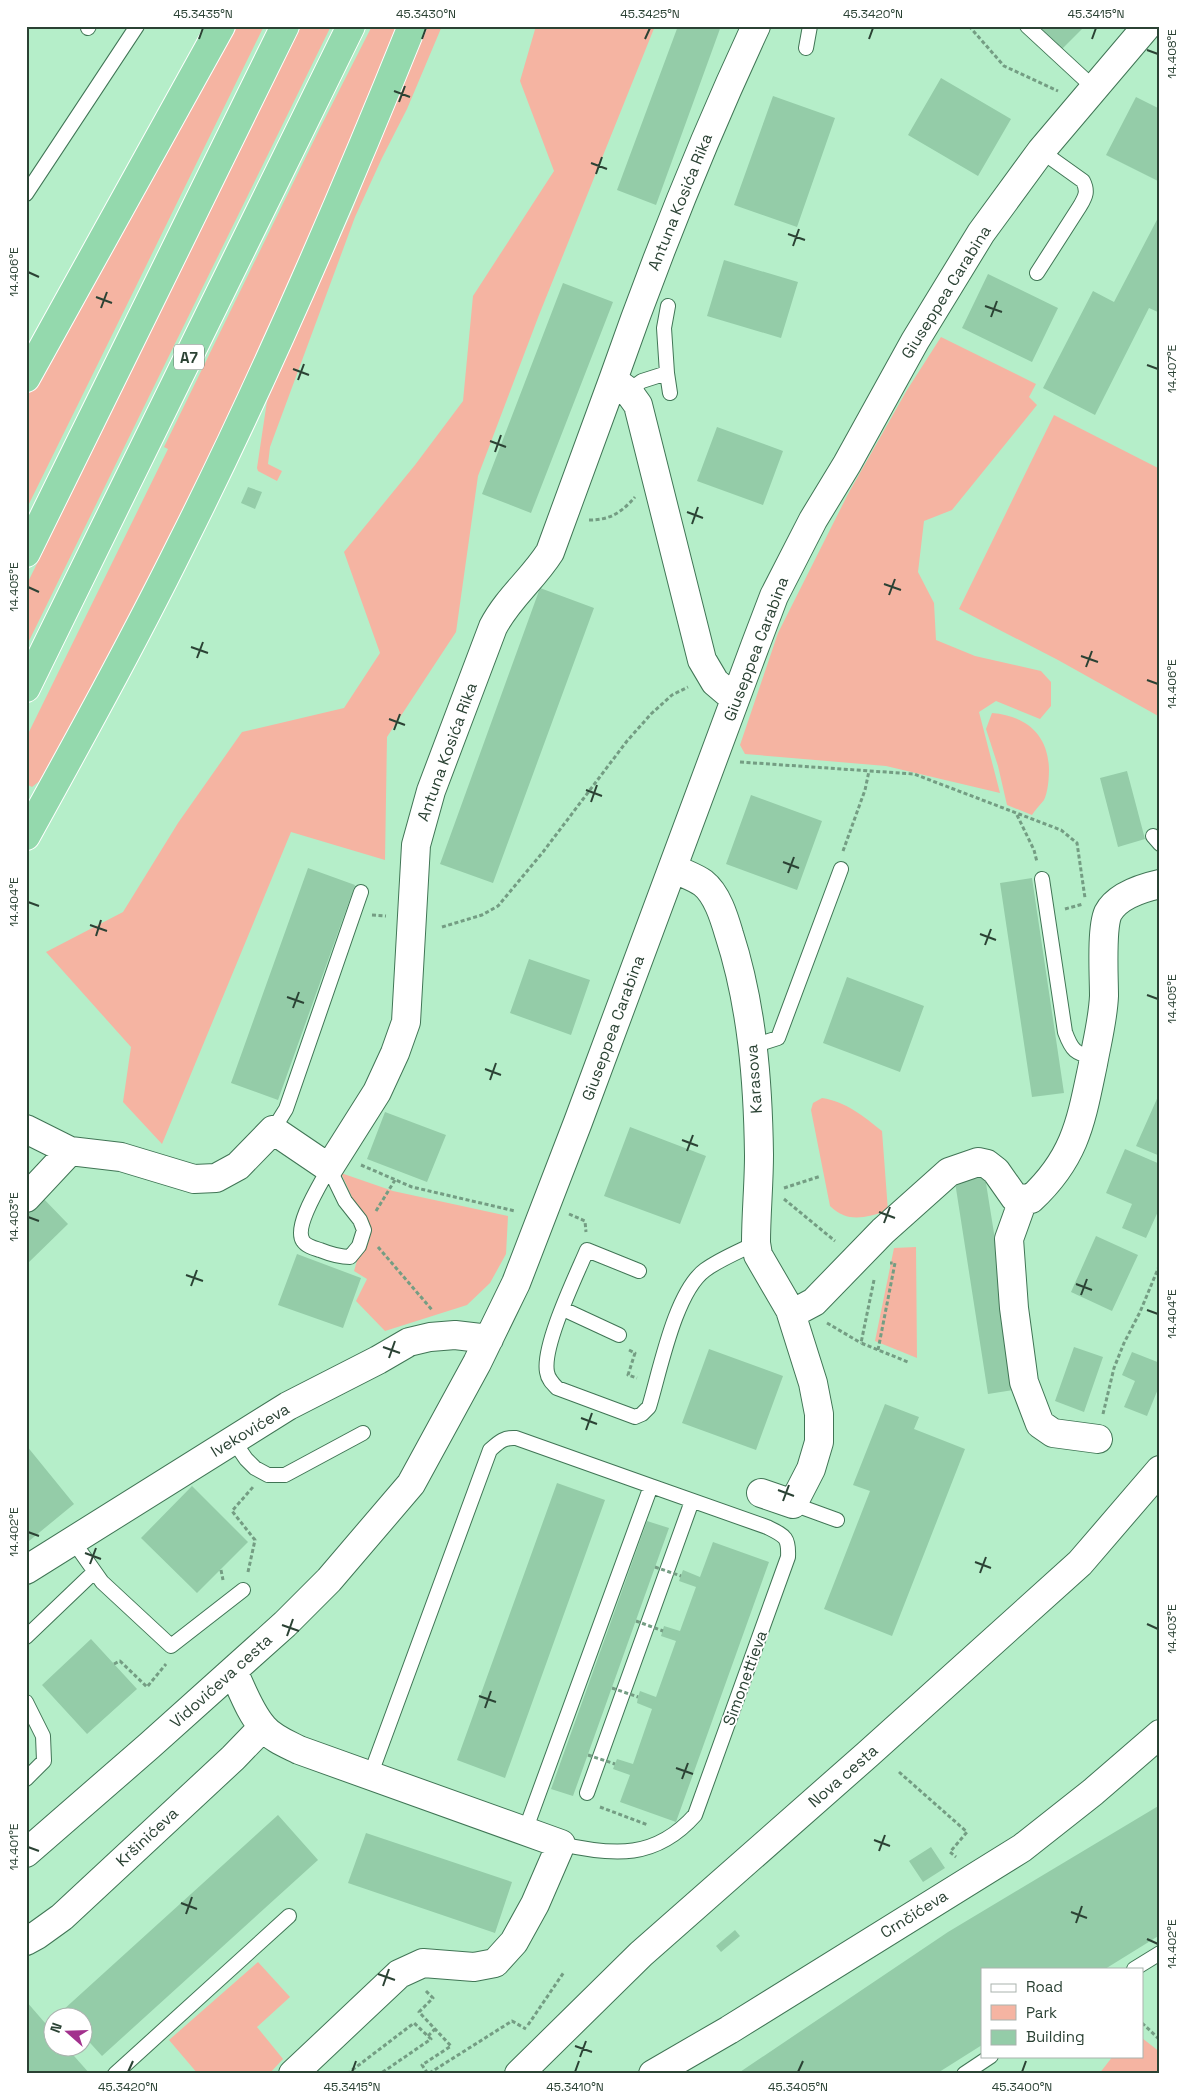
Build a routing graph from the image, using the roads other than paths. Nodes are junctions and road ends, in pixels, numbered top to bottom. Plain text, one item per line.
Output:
1 (137, 26) edge
2 (221, 26) edge
3 (285, 26) edge
4 (351, 26) edge
5 (412, 26) edge
6 (756, 26) edge
7 (810, 26) edge
8 (1027, 26) edge
9 (1147, 26) edge
10 (806, 48) dead end
11 (1094, 88) junction
12 (1041, 151) junction
13 (26, 194) edge
14 (1036, 273) dead end
15 (668, 306) dead end
16 (667, 373) junction
17 (26, 378) edge
18 (621, 386) junction
19 (670, 393) dead end
20 (26, 553) edge
21 (26, 688) edge
22 (735, 699) junction
23 (27, 832) edge
24 (673, 868) junction
25 (841, 869) road end
26 (1042, 879) road end
27 (1160, 884) edge
28 (361, 892) dead end
29 (753, 1046) junction
30 (1094, 1058) junction
31 (26, 1128) edge
32 (272, 1130) junction
33 (70, 1151) junction
34 (329, 1168) junction
35 (26, 1198) edge
36 (1023, 1200) junction
37 (756, 1243) junction
38 (639, 1271) dead end
39 (563, 1310) junction
40 (790, 1310) junction
41 (619, 1335) dead end
42 (489, 1339) junction
43 (363, 1433) dead end
44 (1098, 1439) road end
45 (233, 1440) junction
46 (1160, 1470) edge
47 (651, 1486) junction
48 (761, 1493) dead end
49 (692, 1501) junction
50 (793, 1504) junction
51 (837, 1520) dead end
52 (73, 1541) junction
53 (26, 1570) edge
54 (94, 1572) junction
55 (244, 1590) road end
56 (26, 1637) edge
57 (233, 1671) junction
58 (26, 1702) edge
59 (263, 1727) junction
60 (1160, 1734) edge
61 (370, 1776) junction
62 (26, 1779) edge
63 (586, 1793) road end
64 (525, 1830) junction
65 (561, 1844) junction
66 (26, 1853) edge
67 (289, 1916) dead end
68 (26, 1941) edge
69 (1160, 1953) edge
70 (1136, 1968) edge
71 (988, 2058) edge
72 (115, 2074) edge
73 (293, 2074) edge
74 (520, 2074) edge
75 (654, 2074) edge
76 (964, 2074) edge

1 - 13 lane
2 - 17 highway
3 - 20 highway
4 - 21 highway, A7
5 - 23 highway
6 - 18 street, Antuna Kosića Rika
7 - 10 lane
8 - 11 lane
9 - 11 street, Giuseppea Carabina
11 - 12 street, Giuseppea Carabina
12 - 14 lane
12 - 22 street, Giuseppea Carabina
15 - 16 lane
16 - 18 lane
16 - 19 lane
18 - 22 street
18 - 34 street, Antuna Kosića Rika
22 - 24 street, Giuseppea Carabina
24 - 29 street, Karasova
24 - 42 street, Giuseppea Carabina
25 - 29 lane
26 - 30 lane
27 - 30 street
28 - 32 lane
29 - 37 street, Karasova
30 - 36 street
31 - 33 street
32 - 33 street
32 - 34 street
33 - 35 street
34 - 34 lane, Antuna Kosića Rika
36 - 40 street
36 - 44 street
37 - 39 lane
37 - 40 street, Karasova
38 - 39 lane
39 - 41 lane
40 - 50 street, Karasova
42 - 45 street, Ivekovićeva
42 - 57 street, Vidovićeva cesta
43 - 45 lane
45 - 52 street, Ivekovićeva
46 - 74 street, Nova cesta
47 - 49 lane, Simonettieva
47 - 61 lane, Simonettieva
47 - 64 lane
48 - 50 street
49 - 63 lane
49 - 65 lane, Simonettieva
50 - 51 lane
52 - 53 street, Ivekovićeva
52 - 54 lane
54 - 55 lane
54 - 56 lane
57 - 59 street, Simonettieva
57 - 66 street, Vidovićeva cesta
58 - 62 lane
59 - 61 street, Simonettieva
59 - 68 street, Kršinićeva
60 - 75 street, Crnčićeva
61 - 64 street, Simonettieva
64 - 65 street, Simonettieva
65 - 73 street
67 - 72 lane
69 - 70 lane
71 - 76 lane

